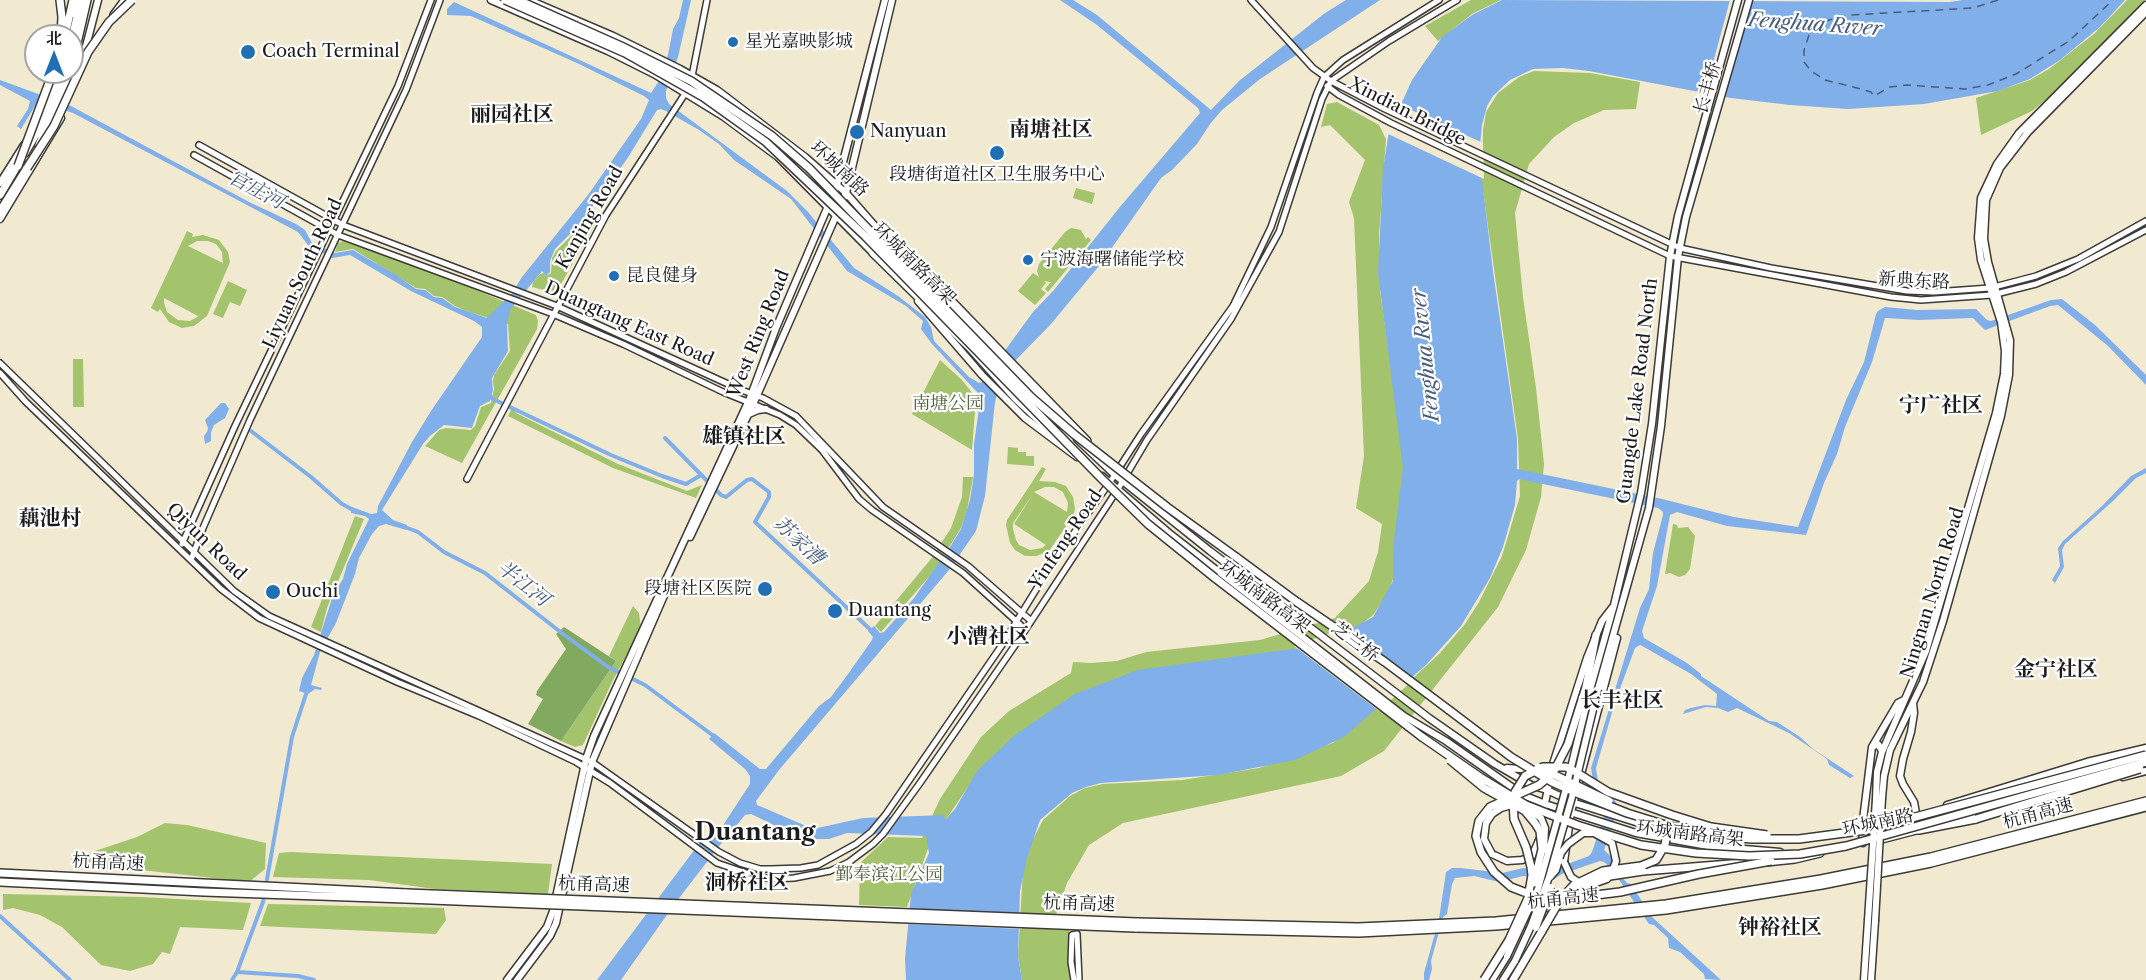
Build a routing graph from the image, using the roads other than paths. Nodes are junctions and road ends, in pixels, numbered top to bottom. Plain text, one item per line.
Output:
1 (60, 0) edge
2 (77, 0) edge
3 (87, 0) edge
4 (98, 0) edge
5 (124, 0) edge
6 (132, 0) edge
7 (431, 0) edge
8 (440, 0) edge
9 (492, 0) edge
10 (505, 0) edge
11 (518, 0) edge
12 (529, 0) edge
13 (707, 0) edge
14 (885, 0) edge
15 (892, 0) edge
16 (1251, 0) edge
17 (1438, 0) edge
18 (1457, 0) edge
19 (1738, 0) edge
20 (1749, 0) edge
21 (2146, 5) edge
22 (2146, 12) edge
23 (109, 22) junction
24 (63, 24) edge
25 (68, 24) edge
26 (74, 24) edge
27 (81, 24) edge
28 (692, 76) junction
29 (1324, 77) junction
30 (1331, 81) junction
31 (52, 84) edge
32 (52, 84) edge
33 (59, 84) edge
34 (65, 84) edge
35 (1327, 87) junction
36 (685, 93) junction
37 (199, 145) dead end
38 (194, 155) dead end
39 (18, 166) junction
40 (27, 168) junction
41 (1688, 181) joint
42 (0, 183) edge
43 (1696, 184) joint
44 (837, 185) junction
45 (846, 193) junction
46 (0, 195) edge
47 (828, 207) junction
48 (0, 212) edge
49 (836, 214) junction
50 (0, 219) edge
51 (333, 220) junction
52 (2146, 221) edge
53 (343, 225) junction
54 (328, 230) junction
55 (2146, 230) edge
56 (337, 238) junction
57 (888, 241) junction
58 (1672, 246) junction
59 (1680, 248) junction
60 (873, 253) junction
61 (1670, 256) junction
62 (1678, 257) junction
63 (1993, 287) junction
64 (1995, 295) junction
65 (557, 306) junction
66 (553, 314) junction
67 (2002, 318) junction
68 (0, 363) edge
69 (0, 374) edge
70 (754, 394) junction
71 (751, 402) junction
72 (766, 409) junction
73 (748, 414) junction
74 (1101, 456) junction
75 (1085, 462) junction
76 (1115, 475) junction
77 (717, 476) junction
78 (467, 479) dead end
79 (1123, 481) junction
80 (1110, 482) junction
81 (1118, 489) junction
82 (183, 541) junction
83 (179, 549) junction
84 (194, 551) junction
85 (191, 560) junction
86 (1622, 603) junction
87 (1614, 606) junction
88 (1021, 613) junction
89 (1030, 620) junction
90 (1016, 621) junction
91 (1025, 629) junction
92 (1596, 635) junction
93 (1588, 688) junction
94 (1905, 700) junction
95 (1913, 703) junction
96 (1906, 716) junction
97 (1913, 720) junction
98 (1481, 734) junction
99 (1872, 747) junction
100 (1438, 748) junction
101 (1882, 752) junction
102 (2146, 752) edge
103 (589, 761) junction
104 (1495, 764) junction
105 (1553, 764) junction
106 (2146, 765) edge
107 (587, 769) junction
108 (2146, 771) edge
109 (1546, 790) junction
110 (1879, 798) junction
111 (2146, 801) edge
112 (1575, 803) junction
113 (1545, 804) junction
114 (2146, 807) edge
115 (1929, 811) junction
116 (1571, 812) junction
117 (1916, 814) junction
118 (1862, 828) junction
119 (1919, 830) junction
120 (1799, 839) junction
121 (1863, 843) junction
122 (1846, 846) junction
123 (1771, 861) junction
124 (0, 873) edge
125 (1549, 877) junction
126 (0, 882) edge
127 (1538, 889) junction
128 (289, 891) junction
129 (1528, 898) junction
130 (1666, 907) junction
131 (1872, 921) junction
132 (1539, 929) junction
133 (507, 980) edge
134 (517, 980) edge
135 (1077, 980) edge
136 (1484, 980) edge
137 (1492, 980) edge
138 (1503, 980) edge
139 (1513, 980) edge
140 (1864, 980) edge
141 (1871, 980) edge

1 - 24 highway
2 - 25 highway
2 - 26 highway
3 - 27 highway
4 - 50 main road, bridge
5 - 23 highway, bridge
6 - 23 highway, bridge
7 - 51 main road, Liyuan South Road
8 - 53 main road, Liyuan South Road
9 - 36 main road, 环城南路, bridge
10 - 75 highway, 环城南路高架, bridge
11 - 74 highway, 环城南路高架, bridge
12 - 28 main road, 环城南路
13 - 28 main road, Kanjing Road
14 - 44 main road
15 - 45 main road
16 - 29 main road
17 - 29 main road, Yinfeng Road
18 - 30 main road, Yinfeng Road
19 - 41 main road, 长丰桥
20 - 43 main road, 长丰桥
21 - 63 main road
22 - 63 main road
23 - 40 highway, bridge
28 - 36 main road, Kanjing Road
28 - 44 main road, 环城南路
29 - 30 main road, Xindian Bridge
29 - 35 main road, Xindian Bridge
29 - 76 main road, Yinfeng Road
30 - 35 main road, Yinfeng Road
30 - 58 main road, Xindian Bridge
31 - 39 highway, bridge
32 - 42 main road, bridge
33 - 39 highway, bridge
34 - 40 highway, bridge
35 - 61 main road, Xindian Bridge
35 - 79 main road, Yinfeng Road
36 - 47 main road, 环城南路
36 - 65 main road, Kanjing Road
37 - 51 main road, Duangtang East Road
38 - 54 main road, Duangtang East Road
39 - 46 highway
40 - 48 highway
41 - 58 main road, Guangde Lake Road North
43 - 59 main road, Guangde Lake Road North
44 - 45 main road, 环城南路
44 - 47 main road
45 - 49 main road
45 - 57 main road, 环城南路
47 - 49 main road, 环城南路
47 - 70 main road, West Ring Road
49 - 60 main road, 环城南路
49 - 70 main road, West Ring Road
51 - 53 main road, Duangtang East Road
51 - 54 main road, Liyuan South Road
52 - 63 main road, 新典东路
53 - 56 main road, Liyuan South Road
53 - 65 main road, Duangtang East Road
54 - 56 main road, Duangtang East Road
54 - 82 main road, Liyuan South Road
55 - 64 main road, 新典东路
56 - 66 main road, Duangtang East Road
56 - 84 main road, Liyuan South Road
57 - 74 highway, bridge
57 - 76 main road, 环城南路
58 - 59 main road, 新典东路
58 - 61 main road, Guangde Lake Road North
59 - 62 main road, Guangde Lake Road North
59 - 63 main road, 新典东路
60 - 75 highway, bridge
60 - 80 main road, 环城南路
61 - 62 main road, 新典东路
61 - 87 main road, Guangde Lake Road North
62 - 64 main road, 新典东路
62 - 86 main road, Guangde Lake Road North
63 - 64 main road
64 - 67 main road
65 - 66 main road, Kanjing Road
65 - 70 main road, Duangtang East Road
66 - 71 main road, Duangtang East Road
66 - 78 main road, Kanjing Road
67 - 94 main road, Ningnan North Road
67 - 95 main road, Ningnan North Road
68 - 82 main road, Qiyun Road
69 - 83 main road, Qiyun Road
70 - 71 main road, West Ring Road
70 - 88 main road, Duangtang East Road
71 - 72 main road, Duangtang East Road
71 - 73 main road, West Ring Road
71 - 77 main road, West Ring Road
72 - 73 main road
72 - 90 main road, Duangtang East Road
73 - 77 main road, West Ring Road
74 - 98 highway, 环城南路高架, bridge
75 - 100 highway, 环城南路高架, bridge
76 - 79 main road
76 - 80 main road, Yinfeng Road
77 - 103 main road
79 - 81 main road, Yinfeng Road
79 - 104 main road, 芝兰桥
80 - 81 main road
80 - 88 main road, Yinfeng Road
81 - 89 main road, Yinfeng Road
81 - 113 main road, 芝兰桥
82 - 83 main road, Liyuan South Road
82 - 84 main road, Qiyun Road
83 - 85 main road, Qiyun Road
84 - 85 main road, Liyuan South Road
84 - 103 main road, Qiyun Road
85 - 107 main road, Qiyun Road
86 - 112 main road
86 - 125 main road, Guangde Lake Road North, bridge
87 - 92 main road
87 - 93 main road, Guangde Lake Road North
88 - 89 main road, Duangtang East Road
88 - 90 main road, Yinfeng Road
89 - 91 main road, Yinfeng Road
90 - 91 main road
90 - 103 main road, Yinfeng Road
91 - 107 main road, Yinfeng Road
92 - 93 highway
92 - 105 main road
93 - 123 highway, bridge
93 - 127 main road, Guangde Lake Road North, bridge
94 - 99 main road
94 - 101 main road, Ningnan North Road
95 - 96 main road, Ningnan North Road
95 - 97 main road
96 - 97 main road
96 - 110 main road, Ningnan North Road
97 - 117 main road
98 - 120 highway, 环城南路高架, bridge
98 - 132 highway, bridge
99 - 101 main road
99 - 118 main road
100 - 122 highway, 环城南路高架, bridge
100 - 129 highway, bridge
101 - 110 main road, Ningnan North Road
102 - 115 highway, bridge
102 - 115 main road, 环城南路
102 - 120 highway, 环城南路高架, bridge
103 - 107 main road
104 - 105 main road
104 - 109 main road
105 - 109 main road
106 - 119 highway, bridge
106 - 122 highway, 环城南路高架, bridge
107 - 133 main road
107 - 134 main road
108 - 119 main road, 环城南路
109 - 112 main road
109 - 113 main road
110 - 131 main road, bridge
111 - 130 highway, 杭甬高速
112 - 116 main road
112 - 118 main road, 环城南路
113 - 116 main road
113 - 127 main road, bridge
114 - 130 highway, 杭甬高速
115 - 117 main road, 环城南路
116 - 121 main road, 环城南路
116 - 125 main road, bridge
117 - 118 main road, 环城南路
117 - 119 main road
118 - 121 main road
119 - 121 main road, 环城南路
120 - 129 highway, bridge
122 - 123 highway, bridge
123 - 132 highway, bridge
124 - 128 highway, 杭甬高速
125 - 132 main road, bridge
125 - 138 main road, Guangde Lake Road North, bridge
126 - 128 highway, 杭甬高速
127 - 137 main road, Guangde Lake Road North, bridge
128 - 130 highway, 杭甬高速, bridge
129 - 136 highway, bridge
131 - 140 main road
131 - 141 main road
132 - 139 highway
135 - 135 main road

